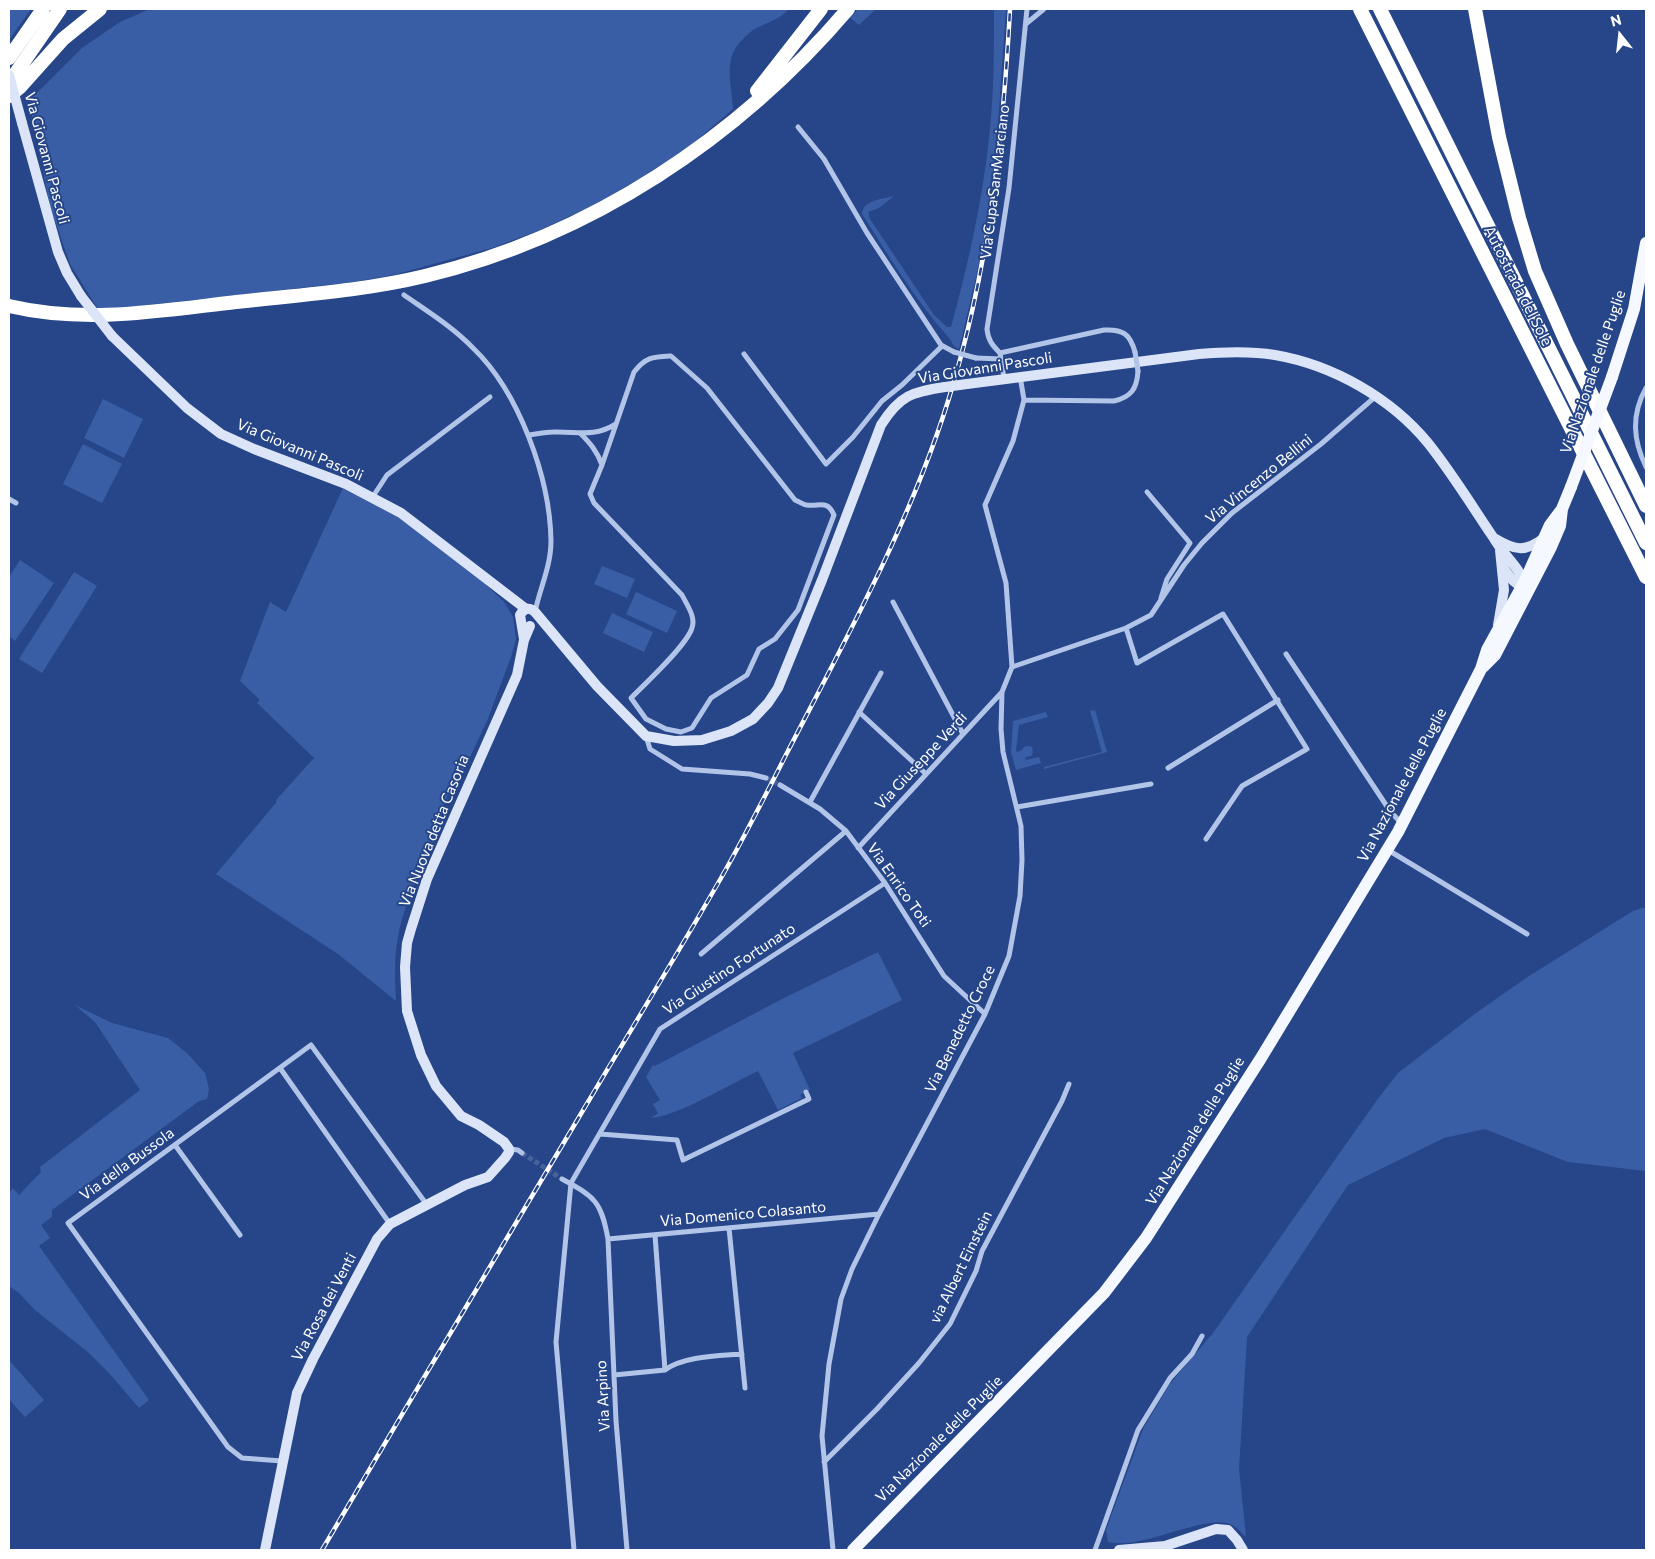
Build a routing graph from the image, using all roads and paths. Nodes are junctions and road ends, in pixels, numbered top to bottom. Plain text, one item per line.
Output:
1 (43, 9) edge
2 (60, 9) edge
3 (100, 9) edge
4 (821, 9) edge
5 (848, 9) edge
6 (1027, 9) edge
7 (1044, 9) edge
8 (1360, 9) edge
9 (1380, 9) edge
10 (1475, 9) edge
11 (1027, 23) junction
12 (9, 58) edge
13 (9, 75) edge
14 (9, 83) edge
15 (9, 96) edge
16 (732, 123) junction
17 (798, 127) dead end
18 (1646, 243) edge
19 (404, 295) dead end
20 (9, 306) edge
21 (942, 346) junction
22 (744, 354) dead end
23 (1001, 356) junction
24 (1020, 376) junction
25 (1004, 378) junction
26 (1646, 388) edge
27 (1376, 396) junction
28 (490, 397) dead end
29 (1024, 400) junction
30 (616, 424) junction
31 (580, 433) junction
32 (529, 435) junction
33 (602, 465) junction
34 (1646, 467) edge
35 (1147, 492) dead end
36 (372, 498) junction
37 (9, 499) edge
38 (16, 503) dead end
39 (1646, 506) edge
40 (1562, 509) junction
41 (1493, 537) junction
42 (1544, 538) junction
43 (1646, 543) edge
44 (1500, 549) junction
45 (1502, 566) junction
46 (1646, 577) edge
47 (1526, 586) junction
48 (1160, 601) junction
49 (893, 602) dead end
50 (529, 617) junction
51 (1126, 628) junction
52 (1497, 631) junction
53 (1286, 654) dead end
54 (1012, 667) junction
55 (1481, 669) junction
56 (880, 673) dead end
57 (1002, 692) junction
58 (1278, 700) junction
59 (859, 712) junction
60 (963, 734) junction
61 (646, 736) junction
62 (1168, 768) dead end
63 (926, 774) junction
64 (766, 778) tunnel mouth
65 (1151, 784) dead end
66 (780, 785) tunnel mouth
67 (810, 802) junction
68 (1017, 807) junction
69 (1403, 824) junction
70 (846, 831) junction
71 (1206, 839) dead end
72 (858, 848) junction
73 (1388, 849) junction
74 (885, 883) junction
75 (1527, 934) dead end
76 (701, 954) dead end
77 (985, 1014) junction
78 (280, 1068) junction
79 (1069, 1084) dead end
80 (806, 1092) dead end
81 (600, 1134) junction
82 (175, 1145) junction
83 (509, 1149) junction
84 (522, 1153) tunnel mouth
85 (562, 1178) tunnel mouth
86 (571, 1183) junction
87 (426, 1205) junction
88 (879, 1214) junction
89 (390, 1224) junction
90 (728, 1228) junction
91 (240, 1235) dead end
92 (655, 1235) junction
93 (608, 1239) junction
94 (1202, 1336) dead end
95 (742, 1354) junction
96 (666, 1370) junction
97 (614, 1375) junction
98 (745, 1388) dead end
99 (1136, 1424) dead end
100 (1138, 1430) junction
101 (282, 1461) junction
102 (824, 1462) junction
103 (265, 1550) edge
104 (574, 1550) edge
105 (627, 1550) edge
106 (832, 1550) edge
107 (853, 1550) edge
108 (1095, 1550) edge
109 (1119, 1550) edge
110 (1242, 1550) edge

1 - 12 highway
2 - 14 highway
3 - 15 highway
4 - 16 highway
5 - 16 highway
6 - 11 street, Via Cupa San Marciano
7 - 11 street
8 - 46 highway, Autostrada del Sole
9 - 43 highway, Autostrada del Sole
10 - 39 highway
11 - 23 street, Via Cupa San Marciano
13 - 36 street, Via Giovanni Pascoli, bridge
16 - 20 highway
17 - 21 street
18 - 40 main road, Via Nazionale delle Puglie, bridge
19 - 32 street
21 - 22 street
21 - 23 street, bridge
23 - 25 street
23 - 29 street, bridge
24 - 25 street, Via Giovanni Pascoli
24 - 27 street, Via Giovanni Pascoli
24 - 29 street, Via Benedetto Croce
25 - 61 street, Via Giovanni Pascoli, bridge
26 - 34 street
27 - 41 street, Via Giovanni Pascoli
27 - 48 street, Via Vincenzo Bellini
28 - 36 street
29 - 54 street, Via Benedetto Croce
30 - 31 street
30 - 33 street
30 - 33 street
31 - 32 street
31 - 33 street
32 - 50 street
35 - 48 street
36 - 50 street, Via Giovanni Pascoli
37 - 38 street
40 - 42 main road, Via Nazionale delle Puglie
40 - 47 main road, Via Nazionale delle Puglie
41 - 42 street
41 - 44 street, Via Giovanni Pascoli
42 - 47 main road, Via Nazionale delle Puglie
44 - 45 street
44 - 47 street, Via Giovanni Pascoli
45 - 47 street
45 - 52 street
47 - 52 main road, Via Nazionale delle Puglie
47 - 55 main road, Via Nazionale delle Puglie
48 - 51 street, Via Vincenzo Bellini
49 - 60 street
50 - 61 street, Via Giovanni Pascoli
50 - 83 street, Via Nuova detta Casoria
51 - 54 street, Via Vincenzo Bellini
51 - 58 street
52 - 55 main road, Via Nazionale delle Puglie
53 - 69 street
54 - 57 street, Via Benedetto Croce
55 - 69 main road, Via Nazionale delle Puglie
56 - 59 street
57 - 60 street, Via Giuseppe Verdi
57 - 68 street, Via Benedetto Croce
58 - 62 street
58 - 71 street
59 - 63 street
59 - 67 street
60 - 63 street, Via Giuseppe Verdi
61 - 64 street
63 - 72 street, Via Giuseppe Verdi
65 - 68 street
66 - 67 street, Via Enrico Toti
67 - 70 street, Via Enrico Toti
68 - 77 street, Via Benedetto Croce
69 - 73 main road, Via Nazionale delle Puglie
70 - 72 street, Via Enrico Toti
70 - 76 street
72 - 74 street, Via Enrico Toti
73 - 75 street
73 - 107 main road, Via Nazionale delle Puglie
74 - 77 street, Via Enrico Toti
74 - 81 street, Via Giustino Fortunato
77 - 88 street, Via Benedetto Croce
78 - 82 street, Via della Bussola
78 - 87 street, Via della Bussola
78 - 89 street
79 - 102 street, via Albert Einstein
80 - 81 street
81 - 86 street, Via Giustino Fortunato
82 - 91 street
82 - 101 street, Via della Bussola
83 - 84 street
83 - 87 street, Via Rosa dei Venti
85 - 86 street, Via Arpino
86 - 93 street, Via Arpino
86 - 104 street
87 - 89 street, Via Rosa dei Venti
88 - 90 street, Via Domenico Colasanto
88 - 102 street, Via Benedetto Croce
89 - 101 street, Via Rosa dei Venti
90 - 92 street, Via Domenico Colasanto
90 - 95 street
92 - 93 street, Via Domenico Colasanto
92 - 96 street
93 - 97 street, Via Arpino
94 - 100 street
95 - 96 street
95 - 98 street
96 - 97 street
97 - 105 street, Via Arpino
99 - 100 street
100 - 108 street
101 - 103 street, Via Rosa dei Venti
102 - 106 street, Via Benedetto Croce
109 - 110 street

